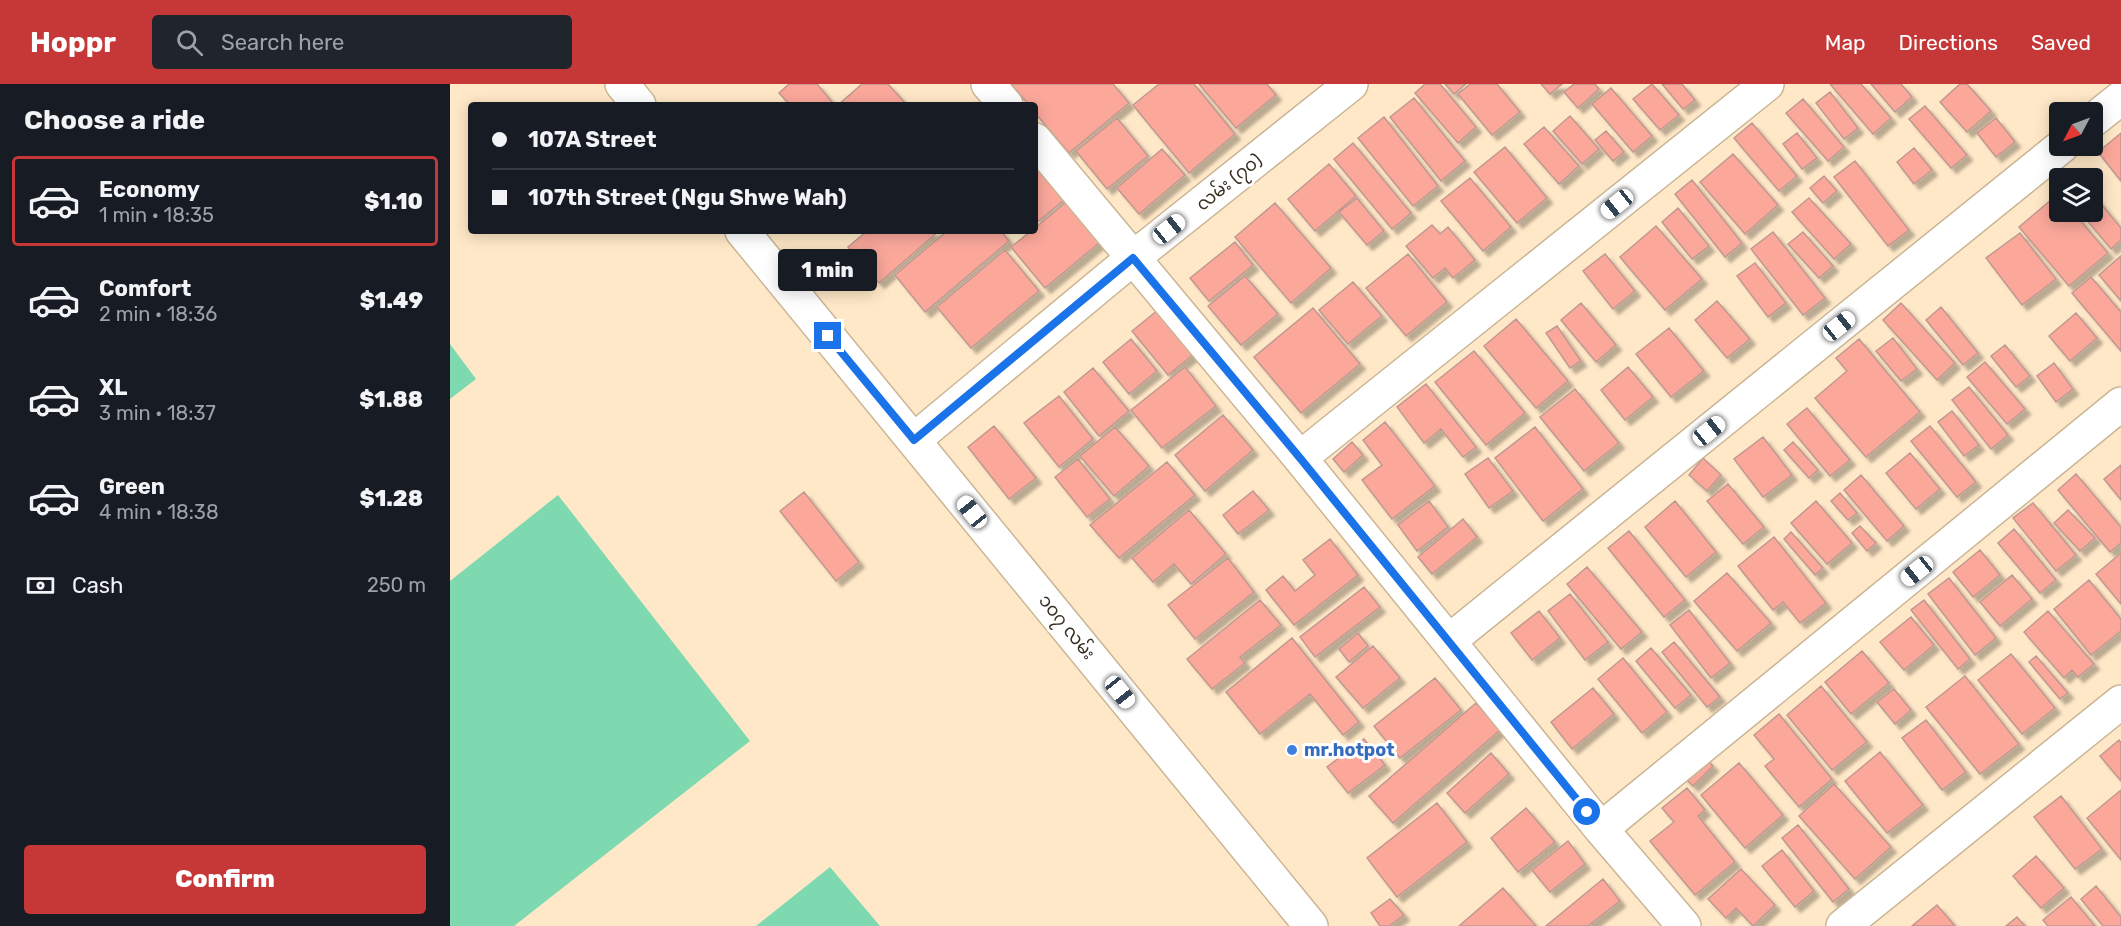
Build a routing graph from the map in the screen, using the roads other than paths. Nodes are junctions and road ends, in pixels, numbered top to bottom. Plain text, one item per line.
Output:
1 (622, 84) edge
2 (988, 84) edge
3 (1351, 84) edge
4 (1767, 84) edge
5 (2121, 98) edge
6 (637, 102) edge
7 (1003, 102) edge
8 (2103, 112) edge
9 (1038, 144) edge
10 (2050, 156) edge
11 (744, 234) edge
12 (1133, 258) junction
13 (2121, 404) edge
14 (914, 440) junction
15 (1300, 458) junction
16 (1449, 641) junction
17 (2121, 702) edge
18 (1601, 829) junction
19 (1311, 926) edge
20 (1684, 926) edge
21 (1842, 926) edge

1 - 6 street
2 - 7 street
3 - 12 street, လမ်း (၇၀)
4 - 15 street
5 - 8 street
9 - 12 street
10 - 16 street
11 - 14 street, ၁၀၇ လမ်း
12 - 14 street, လမ်း (၇၀)
12 - 15 street
13 - 18 street
14 - 19 street, ၁၀၇ လမ်း
15 - 16 street
16 - 18 street
17 - 21 street
18 - 20 street

